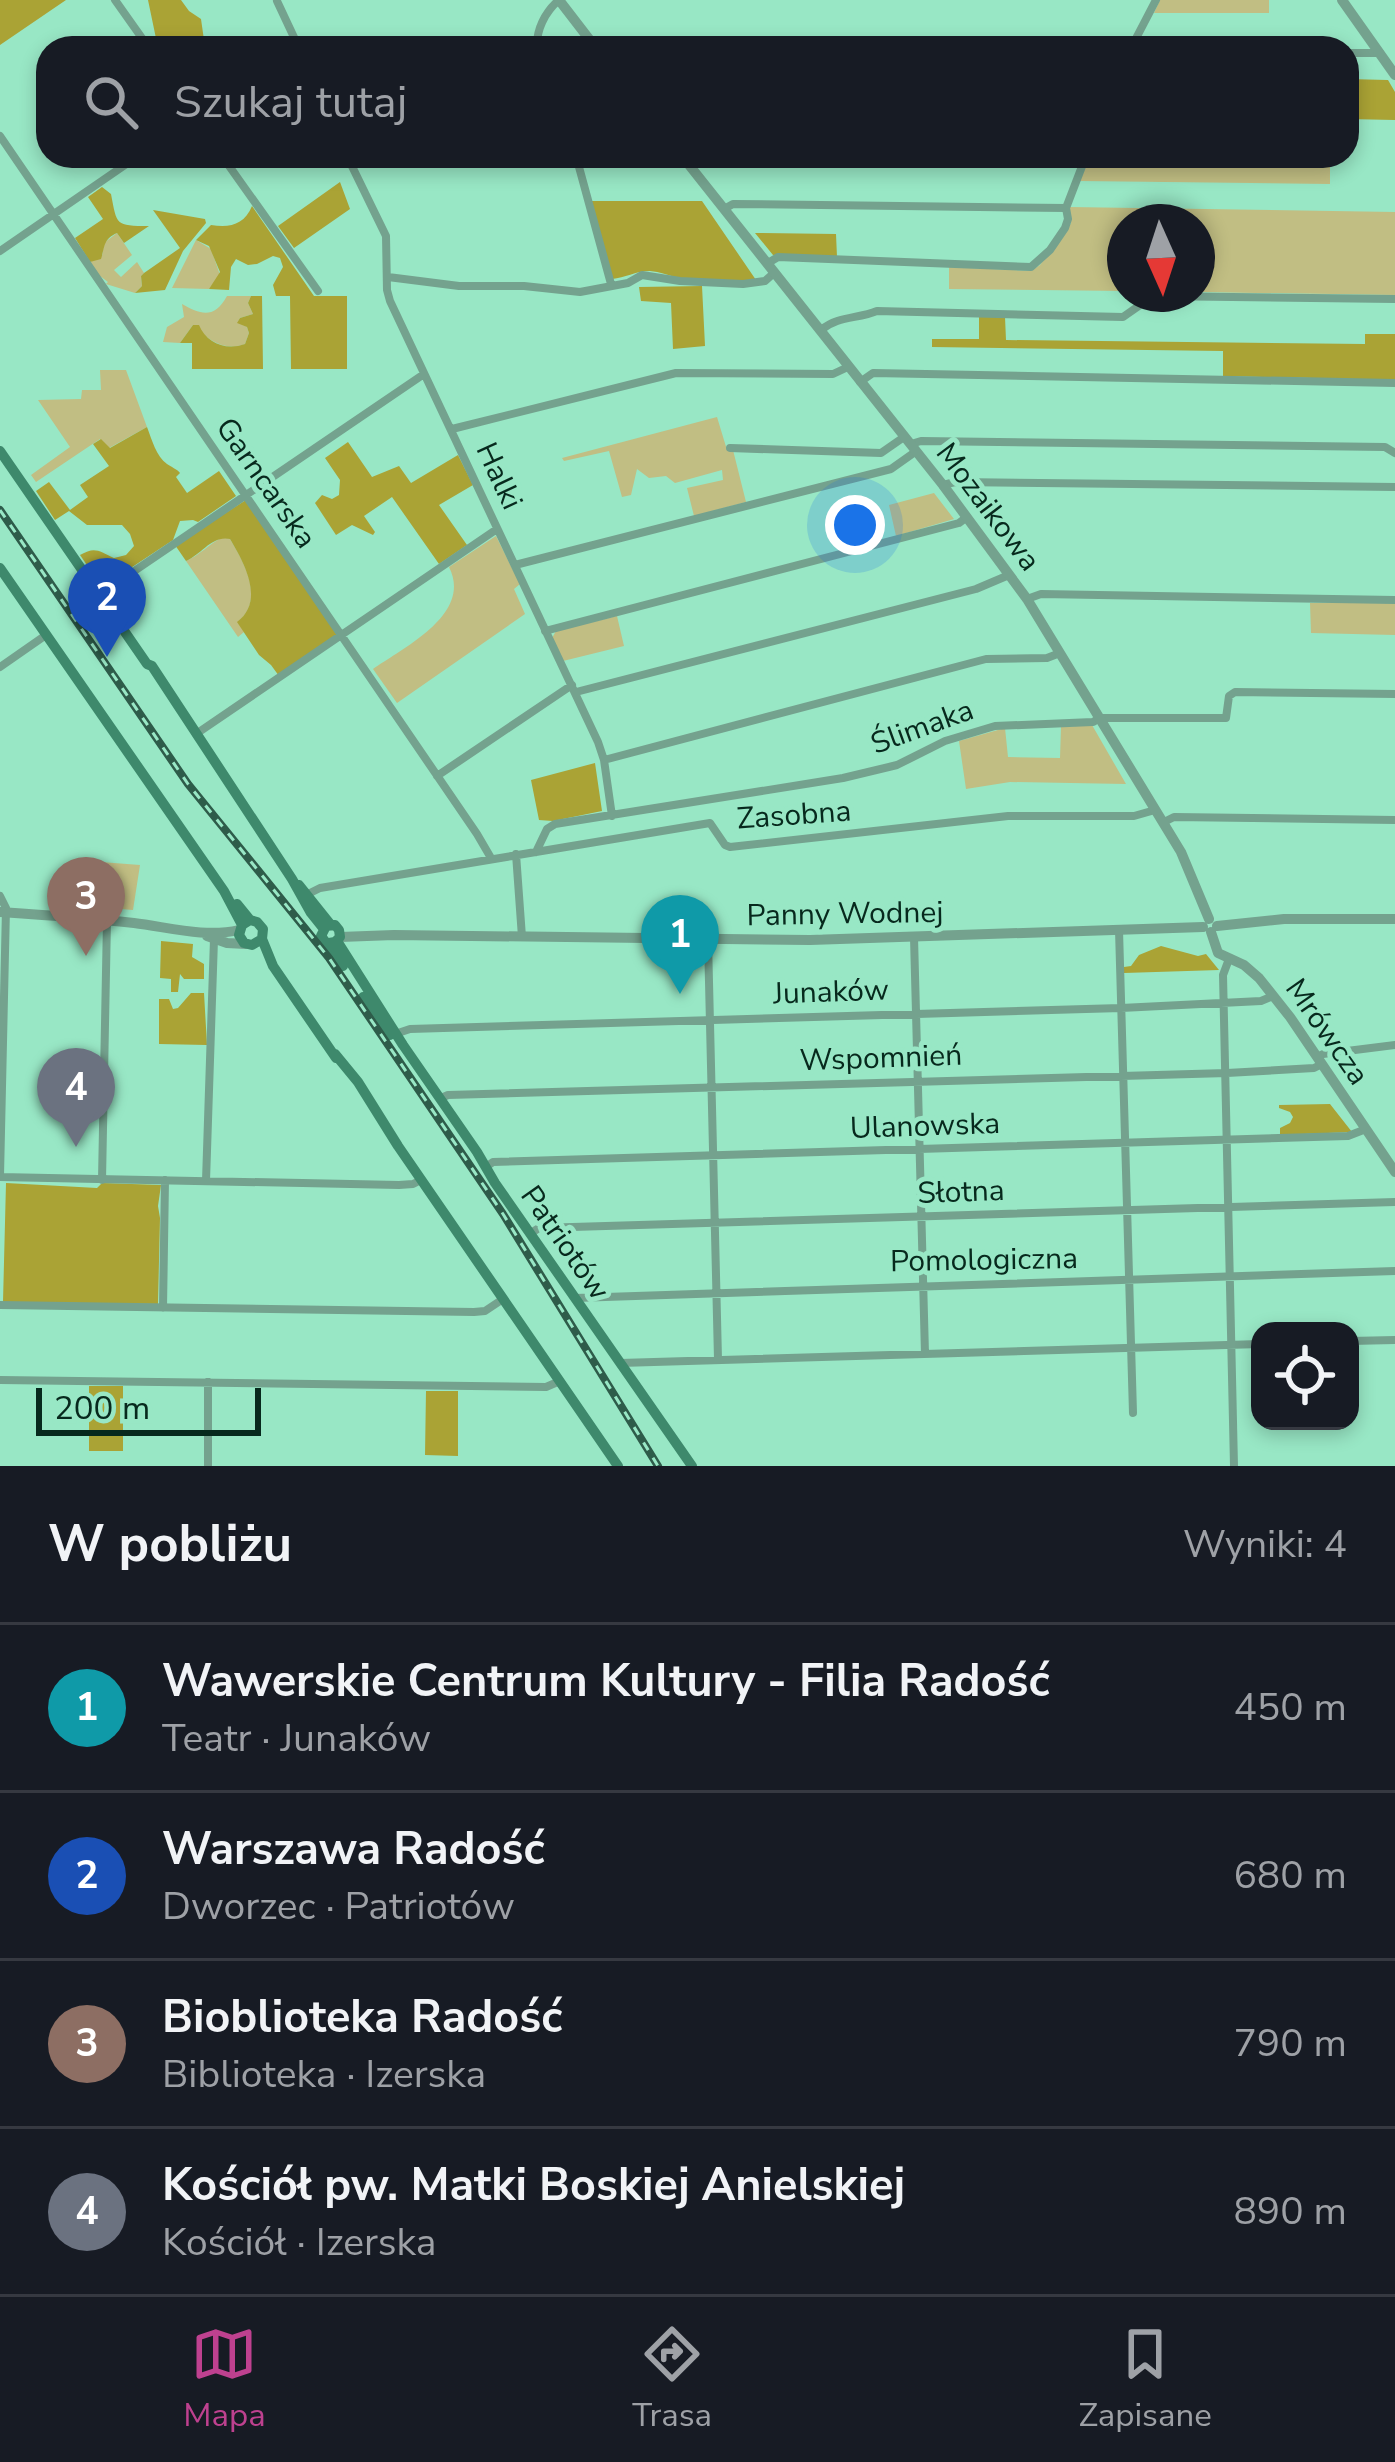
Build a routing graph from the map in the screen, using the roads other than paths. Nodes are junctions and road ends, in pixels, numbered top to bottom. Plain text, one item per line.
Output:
1 (115, 0) edge
2 (559, 0) edge
3 (1156, 0) edge
4 (1342, 0) edge
5 (277, 2) edge
6 (140, 36) edge
7 (290, 36) edge
8 (538, 36) edge
9 (587, 36) edge
10 (1137, 36) edge
11 (1359, 53) edge
12 (1380, 53) junction
13 (1395, 75) edge
14 (0, 136) edge
15 (120, 168) edge
16 (231, 168) edge
17 (352, 168) edge
18 (579, 168) edge
19 (692, 168) edge
20 (1081, 168) edge
21 (1066, 208) junction
22 (724, 209) junction
23 (53, 214) junction
24 (0, 251) edge
25 (770, 269) junction
26 (387, 277) junction
27 (610, 284) junction
28 (318, 291) dead end
29 (1395, 299) edge
30 (820, 332) junction
31 (848, 367) junction
32 (424, 374) junction
33 (860, 382) junction
34 (1395, 383) edge
35 (452, 429) junction
36 (910, 445) junction
37 (730, 448) dead end
38 (0, 451) edge
39 (1395, 453) edge
40 (943, 485) junction
41 (1395, 488) edge
42 (244, 494) junction
43 (967, 517) junction
44 (497, 529) junction
45 (514, 565) junction
46 (0, 568) edge
47 (1010, 574) junction
48 (99, 595) junction
49 (1028, 599) junction
50 (1395, 600) edge
51 (545, 631) junction
52 (46, 635) junction
53 (341, 635) junction
54 (1061, 652) junction
55 (0, 667) edge
56 (574, 689) junction
57 (1395, 694) edge
58 (1100, 718) junction
59 (196, 735) junction
60 (604, 760) junction
61 (437, 776) junction
62 (1156, 809) junction
63 (612, 816) junction
64 (1395, 820) edge
65 (1164, 822) junction
66 (536, 852) junction
67 (516, 854) junction
68 (491, 858) junction
69 (292, 879) junction
70 (308, 894) junction
71 (0, 896) edge
72 (3, 912) edge
73 (1395, 919) edge
74 (107, 920) junction
75 (243, 925) junction
76 (1210, 926) junction
77 (1119, 930) junction
78 (198, 932) junction
79 (333, 934) junction
80 (522, 937) junction
81 (914, 937) junction
82 (214, 939) junction
83 (708, 940) junction
84 (253, 943) junction
85 (1229, 959) junction
86 (1273, 996) junction
87 (1224, 1003) junction
88 (1121, 1008) junction
89 (915, 1013) junction
90 (712, 1019) junction
91 (397, 1038) junction
92 (1395, 1045) edge
93 (1319, 1060) junction
94 (1227, 1072) junction
95 (1123, 1075) junction
96 (917, 1081) junction
97 (713, 1087) junction
98 (441, 1098) junction
99 (1366, 1130) junction
100 (1228, 1140) junction
101 (1125, 1144) junction
102 (919, 1150) junction
103 (714, 1156) junction
104 (1392, 1164) edge
105 (485, 1167) junction
106 (0, 1177) edge
107 (102, 1180) junction
108 (165, 1180) junction
109 (422, 1180) junction
110 (206, 1181) junction
111 (1395, 1202) edge
112 (1229, 1208) junction
113 (1125, 1211) junction
114 (921, 1217) junction
115 (715, 1223) junction
116 (531, 1233) junction
117 (1395, 1271) edge
118 (1232, 1278) junction
119 (1128, 1281) junction
120 (922, 1286) junction
121 (717, 1292) junction
122 (575, 1298) junction
123 (503, 1299) junction
124 (0, 1304) edge
125 (163, 1308) junction
126 (1395, 1340) edge
127 (1359, 1341) edge
128 (1251, 1344) edge
129 (1231, 1345) junction
130 (1131, 1347) junction
131 (925, 1354) junction
132 (718, 1359) junction
133 (620, 1363) junction
134 (0, 1379) edge
135 (560, 1381) junction
136 (208, 1382) junction
137 (1133, 1414) dead end
138 (208, 1466) edge
139 (618, 1466) edge
140 (692, 1466) edge
141 (1234, 1466) edge

1 - 6 street
2 - 8 street
2 - 9 street
3 - 10 street
4 - 12 street
5 - 7 street
11 - 12 street
12 - 13 street
14 - 23 street, Garncarska
15 - 23 street
16 - 28 street
17 - 26 street, Halki
18 - 27 street
19 - 22 street, Mozaikowa
20 - 21 street
21 - 22 street
21 - 25 street
22 - 25 street, Mozaikowa
23 - 24 street
23 - 42 street, Garncarska
25 - 27 street
25 - 30 street, Mozaikowa
26 - 27 street
26 - 32 street, Halki
29 - 30 street
30 - 31 street, Mozaikowa
31 - 33 street, Mozaikowa
31 - 35 street
32 - 35 street, Halki
32 - 42 street
33 - 34 street
33 - 36 street, Mozaikowa
35 - 44 street, Halki
36 - 37 street
36 - 39 street
36 - 40 street, Mozaikowa
36 - 45 street
38 - 48 main road, Patriotów
40 - 41 street
40 - 43 street, Mozaikowa
42 - 48 street
42 - 53 street, Garncarska
43 - 47 street, Mozaikowa
43 - 51 street
44 - 45 street, Halki
44 - 53 street
45 - 51 street, Halki
46 - 52 main road
47 - 49 street, Mozaikowa
47 - 56 street
48 - 59 main road, Patriotów
49 - 50 street
49 - 54 street, Mozaikowa
51 - 56 street, Halki
52 - 55 street
52 - 75 main road
53 - 59 street
53 - 61 street, Garncarska
54 - 58 street, Mozaikowa
54 - 60 street
56 - 60 street, Halki
56 - 61 street
57 - 58 street, Ślimaka
58 - 62 street, Mozaikowa
58 - 63 street, Ślimaka
59 - 69 main road, Patriotów
60 - 63 street, Halki
61 - 68 street, Garncarska
62 - 65 street, Mozaikowa
62 - 66 street, Zasobna
63 - 66 street, Ślimaka
64 - 65 street
65 - 76 street, Mozaikowa
66 - 67 street, Zasobna
67 - 68 street, Zasobna
67 - 80 street
68 - 70 street, Zasobna
69 - 70 main road, Patriotów
69 - 79 main road, Patriotów
70 - 79 main road, Patriotów
71 - 72 street
72 - 74 street
72 - 106 street
73 - 76 street, Panny Wodnej
74 - 78 street
74 - 107 street
75 - 78 street
75 - 84 main road
75 - 84 main road
76 - 77 street, Panny Wodnej
76 - 85 street, Mrówcza
77 - 81 street, Panny Wodnej
77 - 88 street
78 - 82 street
79 - 80 street, Panny Wodnej
79 - 91 main road, Patriotów
80 - 83 street, Panny Wodnej
81 - 83 street, Panny Wodnej
81 - 89 street
82 - 84 street
82 - 110 street
83 - 90 street
84 - 109 main road
85 - 86 street, Mrówcza
85 - 87 street
86 - 87 street, Junaków
86 - 93 street, Mrówcza
87 - 88 street, Junaków
87 - 94 street
88 - 89 street, Junaków
88 - 95 street
89 - 90 street, Junaków
89 - 96 street
90 - 91 street, Junaków
90 - 97 street
91 - 98 main road, Patriotów
92 - 93 street, Wspomnień
93 - 94 street, Wspomnień
93 - 99 street, Mrówcza
94 - 95 street, Wspomnień
94 - 100 street
95 - 96 street, Wspomnień
95 - 101 street
96 - 97 street, Wspomnień
96 - 102 street
97 - 98 street, Wspomnień
97 - 103 street
98 - 105 main road, Patriotów
99 - 100 street, Ulanowska
99 - 104 street, Mrówcza
100 - 101 street, Ulanowska
100 - 112 street
101 - 102 street, Ulanowska
101 - 113 street
102 - 103 street, Ulanowska
102 - 114 street
103 - 105 street, Ulanowska
103 - 115 street
105 - 116 main road, Patriotów
106 - 107 street
107 - 108 street
108 - 110 street
108 - 125 street
109 - 110 street
109 - 123 main road
111 - 112 street, Słotna
112 - 113 street, Słotna
112 - 118 street
113 - 114 street, Słotna
113 - 119 street
114 - 115 street, Słotna
114 - 120 street
115 - 116 street, Słotna
115 - 121 street
116 - 122 main road, Patriotów
117 - 118 street, Pomologiczna
118 - 119 street, Pomologiczna
118 - 129 street
119 - 120 street, Pomologiczna
119 - 130 street
120 - 121 street, Pomologiczna
120 - 131 street
121 - 122 street, Pomologiczna
121 - 132 street
122 - 133 main road, Patriotów
123 - 125 street
123 - 135 main road
124 - 125 street
126 - 127 street
128 - 129 street
129 - 130 street
129 - 141 street
130 - 131 street
130 - 137 street
131 - 132 street
132 - 133 street
133 - 140 main road, Patriotów
134 - 136 street
135 - 136 street
135 - 139 main road
136 - 138 street

